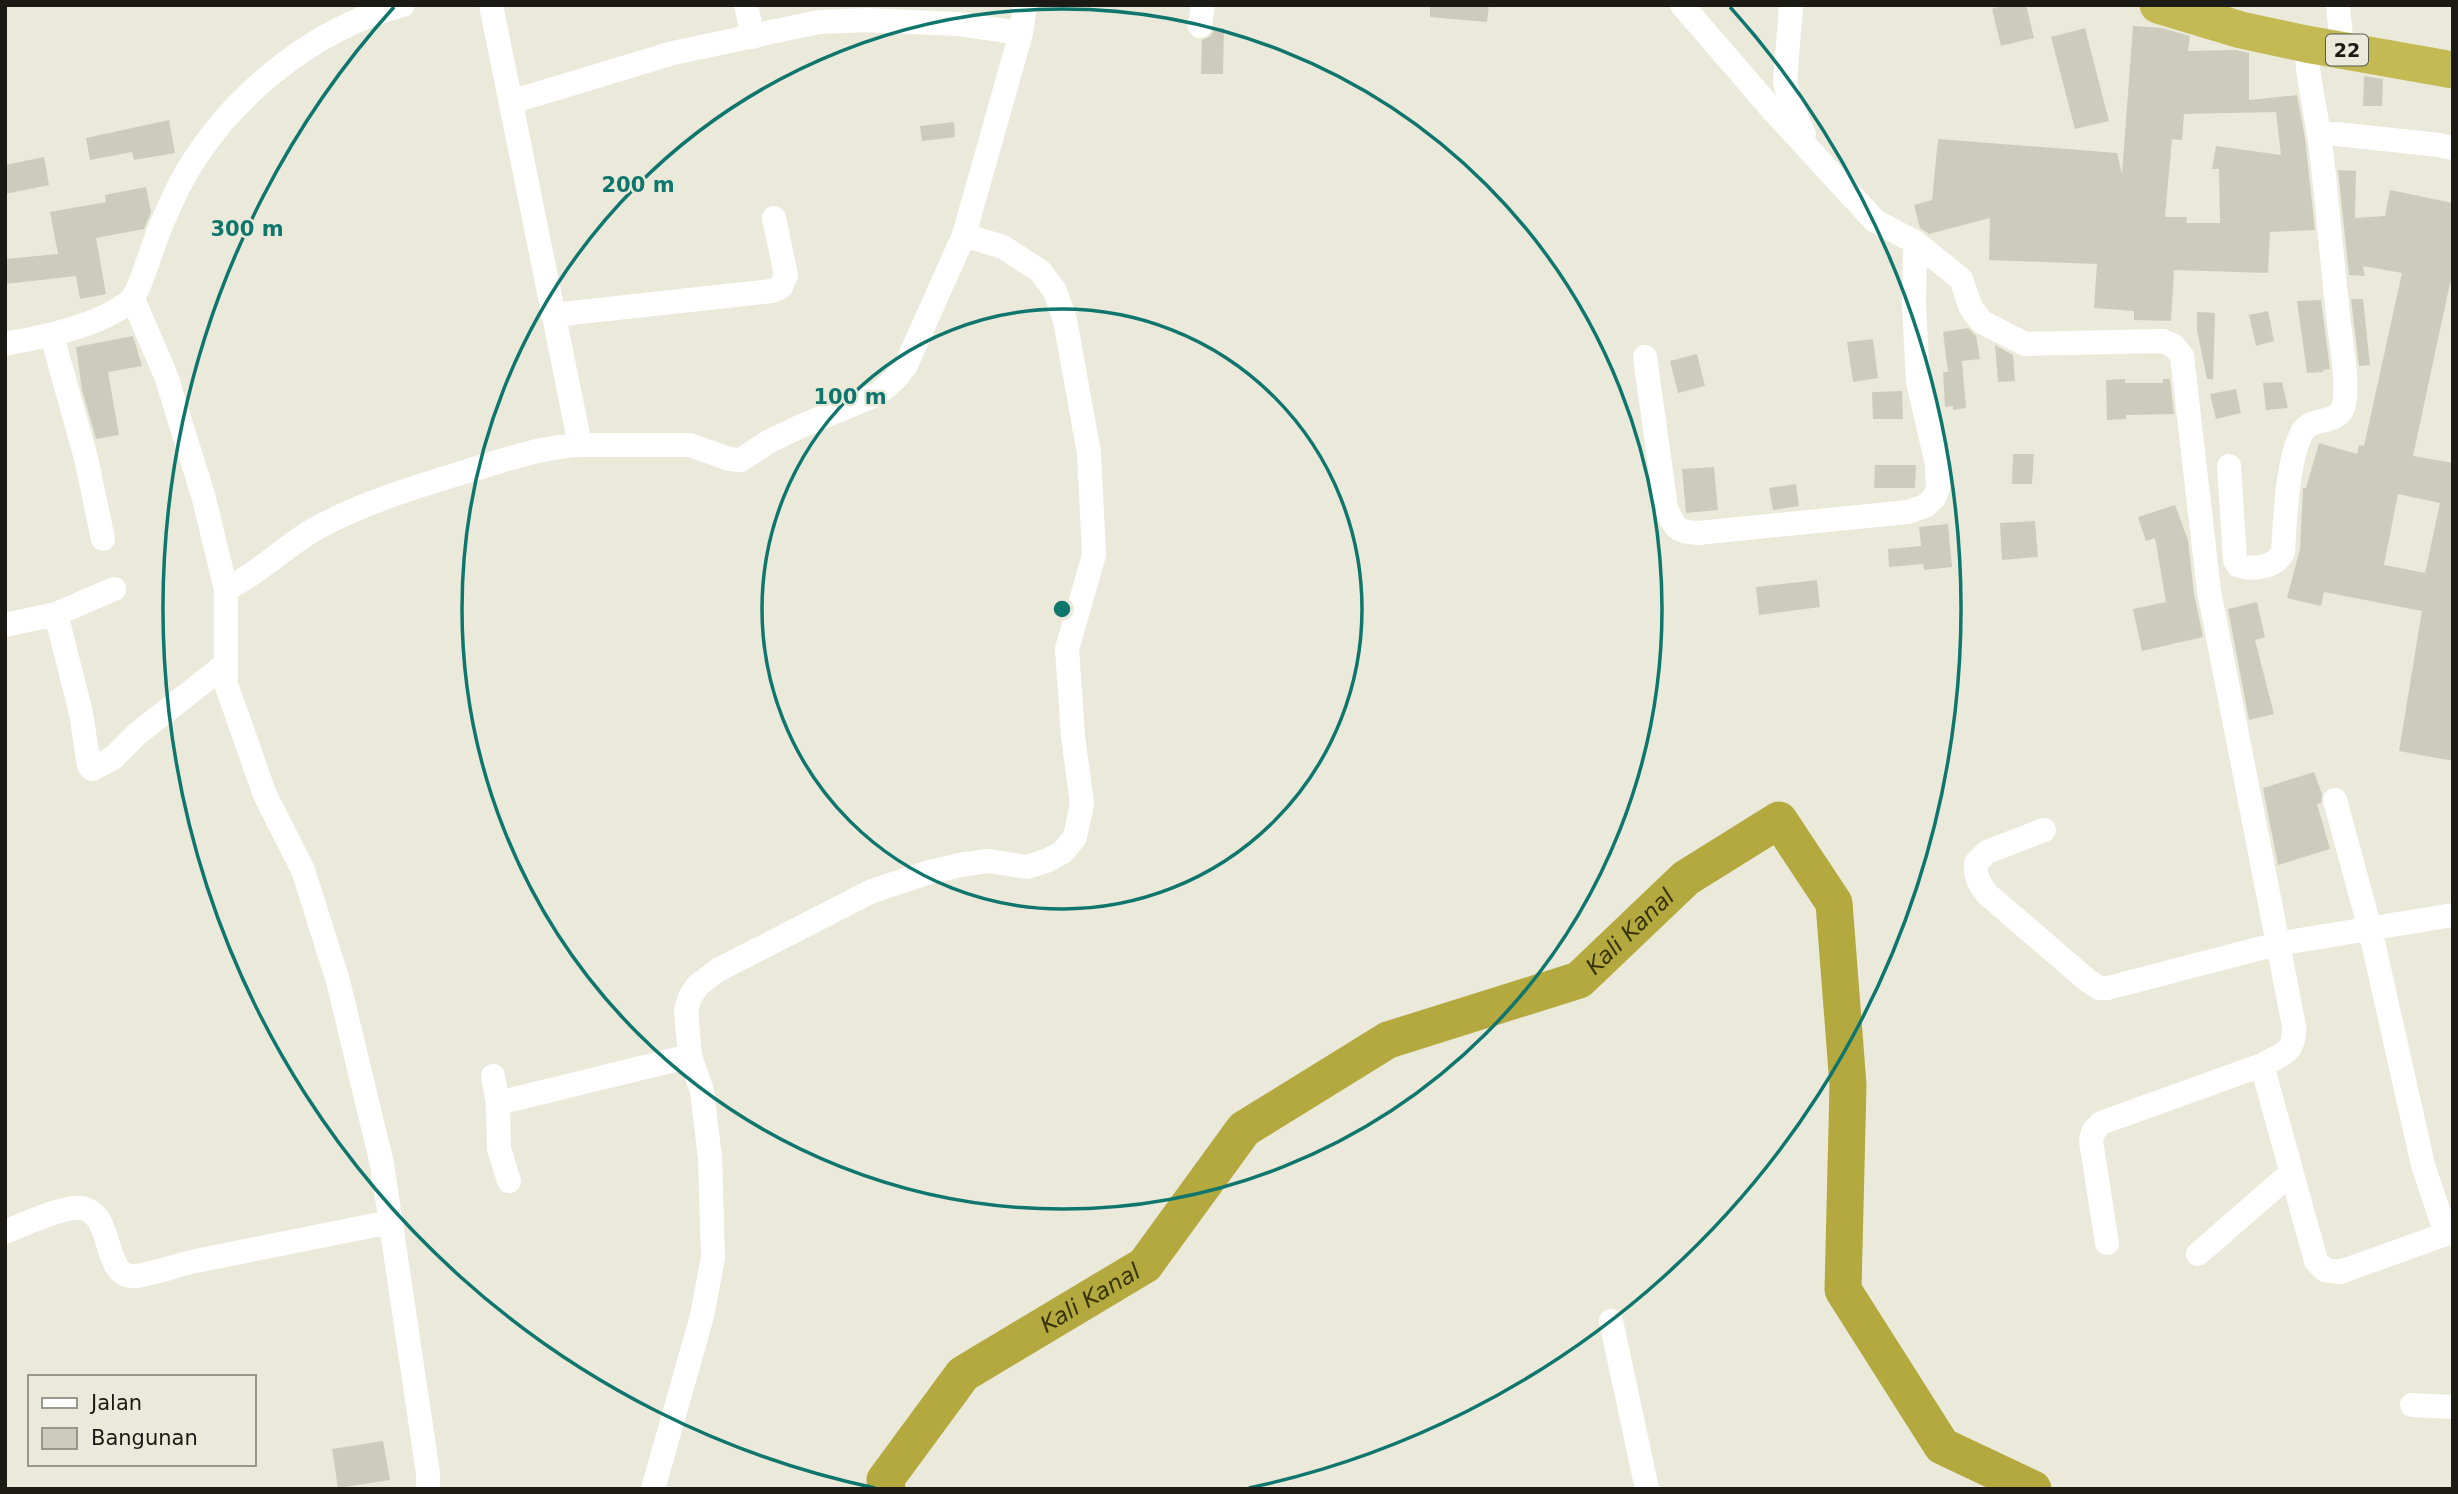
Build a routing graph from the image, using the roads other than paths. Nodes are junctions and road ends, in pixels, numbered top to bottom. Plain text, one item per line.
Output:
1 (404, 5) edge
2 (491, 5) edge
3 (746, 5) edge
4 (1025, 5) edge
5 (1682, 5) edge
6 (1791, 5) edge
7 (2158, 5) edge
8 (2338, 5) edge
9 (1021, 33) junction
10 (752, 37) junction
11 (2306, 44) junction
12 (2342, 49) junction
13 (2453, 70) edge
14 (510, 102) junction
15 (2318, 132) junction
16 (2453, 148) edge
17 (1813, 153) junction
18 (774, 218) dead end
19 (964, 235) junction
20 (1915, 242) junction
21 (133, 299) junction
22 (554, 314) junction
23 (52, 336) junction
24 (5, 344) edge
25 (1645, 357) dead end
26 (580, 445) junction
27 (2229, 466) dead end
28 (103, 538) dead end
29 (114, 589) dead end
30 (226, 589) junction
31 (55, 614) junction
32 (5, 625) edge
33 (226, 664) junction
34 (2335, 800) dead end
35 (2043, 830) dead end
36 (2453, 915) edge
37 (2370, 929) junction
38 (2277, 944) junction
39 (690, 1056) junction
40 (2262, 1065) junction
41 (493, 1076) dead end
42 (498, 1103) junction
43 (2291, 1173) junction
44 (509, 1181) dead end
45 (390, 1222) junction
46 (5, 1231) edge
47 (2449, 1233) edge
48 (2107, 1243) dead end
49 (2198, 1254) dead end
50 (1611, 1321) dead end
51 (2412, 1405) dead end
52 (2453, 1407) edge
53 (428, 1489) edge
54 (653, 1489) edge
55 (1647, 1489) edge

1 - 21 street
2 - 14 street
3 - 10 street
4 - 9 street
5 - 17 street
6 - 17 street
7 - 11 highway, 22
8 - 12 street
9 - 10 street
9 - 19 street
10 - 14 street
11 - 12 highway, 22
11 - 15 street
12 - 13 highway, 22
14 - 22 street
15 - 16 street
15 - 27 street
17 - 20 street
18 - 22 street
19 - 26 street
19 - 39 street
20 - 25 street
20 - 38 street
21 - 23 street
21 - 30 street
22 - 26 street
23 - 24 street
23 - 28 street
26 - 30 street
29 - 31 street
30 - 33 street
31 - 32 street
31 - 33 street
33 - 45 street
34 - 37 street
35 - 38 street
36 - 37 street
37 - 38 street
37 - 47 street
38 - 40 street
39 - 42 street
39 - 54 street
40 - 43 street
40 - 48 street
41 - 42 street
42 - 44 street
43 - 47 street
43 - 49 street
45 - 46 street
45 - 53 street
50 - 55 street
51 - 52 street

